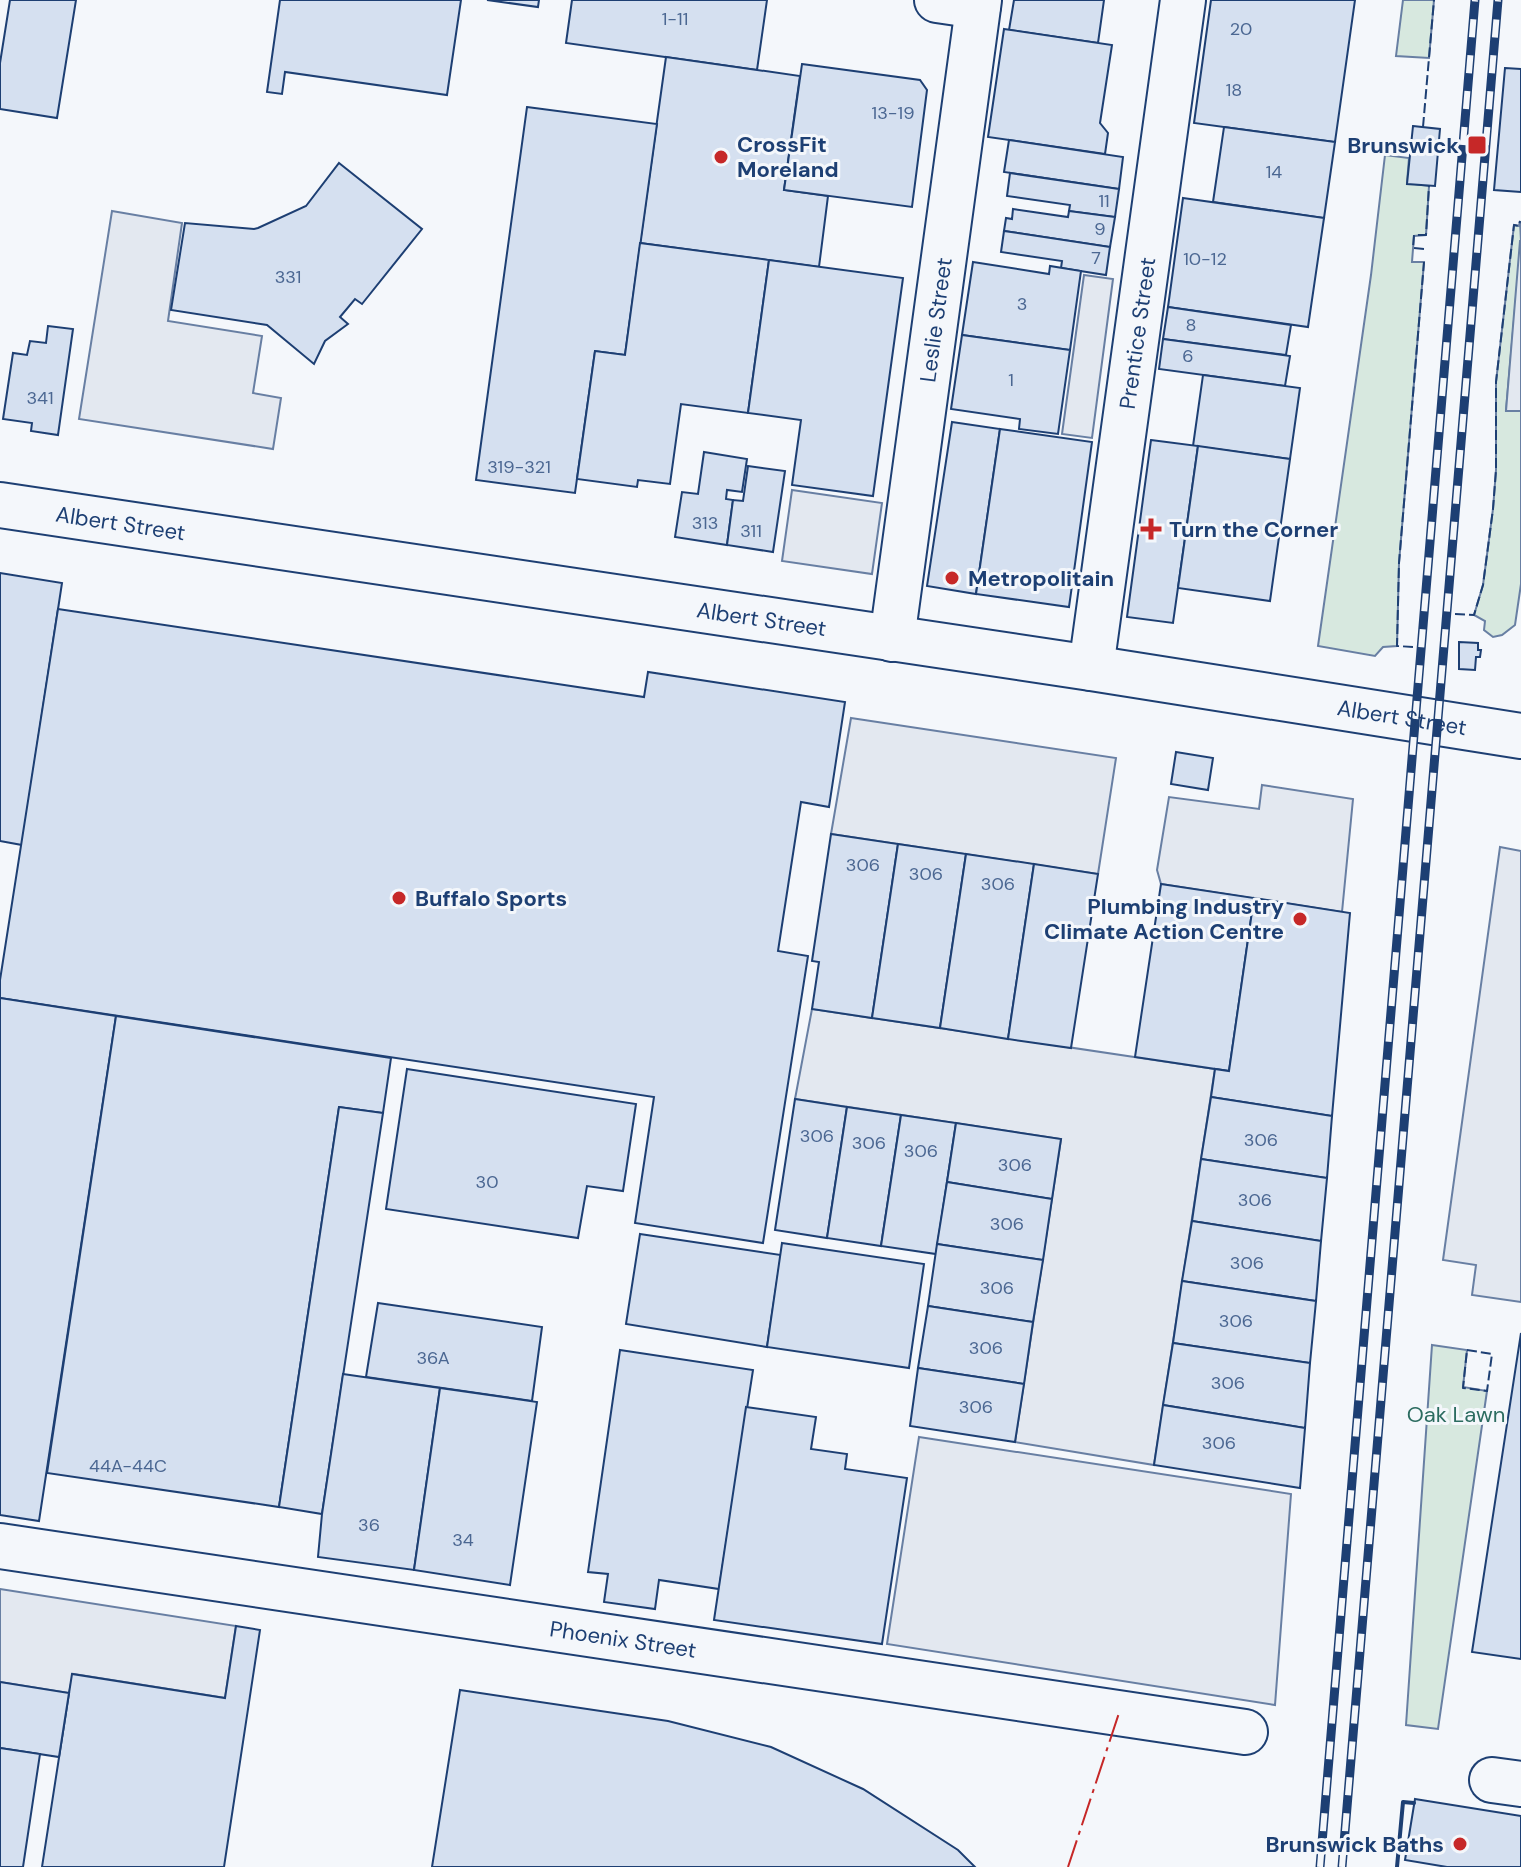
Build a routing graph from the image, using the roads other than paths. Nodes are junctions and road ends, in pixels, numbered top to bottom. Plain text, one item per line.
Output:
1 (1183, 0) edge
2 (965, 2) edge
3 (0, 505) edge
4 (892, 639) junction
5 (1091, 668) junction
6 (1521, 736) edge
7 (0, 1546) edge
8 (1245, 1732) dead end

1 - 5 street, Prentice Street
2 - 4 street, Leslie Street
3 - 4 street, Albert Street
4 - 5 street, Albert Street
5 - 6 street, Albert Street
7 - 8 street, Phoenix Street

